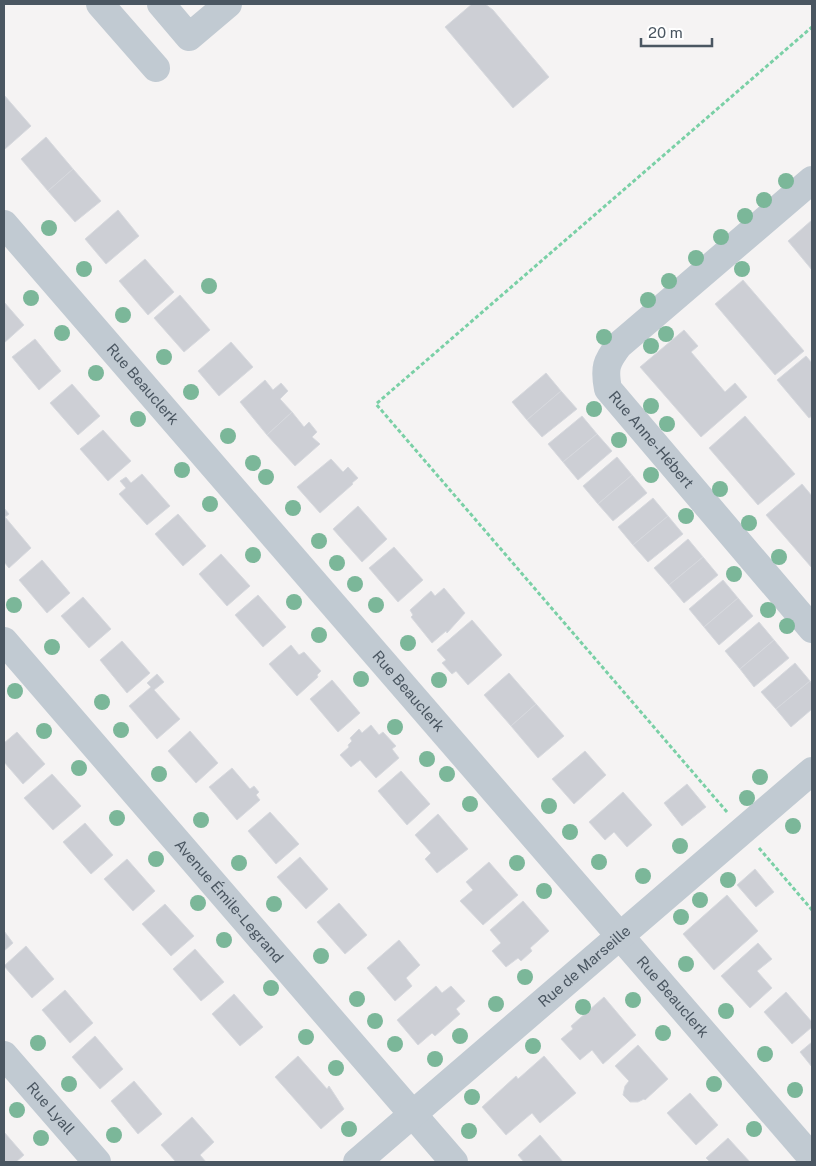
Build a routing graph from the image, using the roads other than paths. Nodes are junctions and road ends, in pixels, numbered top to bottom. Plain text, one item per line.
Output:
1 (100, 4) edge
2 (161, 4) edge
3 (228, 4) edge
4 (156, 68) dead end
5 (812, 180) edge
6 (4, 224) edge
7 (812, 630) edge
8 (4, 641) edge
9 (812, 771) edge
10 (619, 936) junction
11 (4, 1055) edge
12 (411, 1114) junction
13 (812, 1158) edge
14 (96, 1162) edge
15 (356, 1162) edge
16 (454, 1162) edge

1 - 4 street
2 - 3 street
5 - 7 street, Rue Anne-Hébert
6 - 10 street, Rue Beauclerk
8 - 12 street, Avenue Émile-Legrand
9 - 10 street, Rue de Marseille
10 - 12 street, Rue de Marseille
10 - 13 street, Rue Beauclerk
11 - 14 street, Rue Lyall
12 - 15 street, Rue de Marseille
12 - 16 street, Avenue Émile-Legrand

